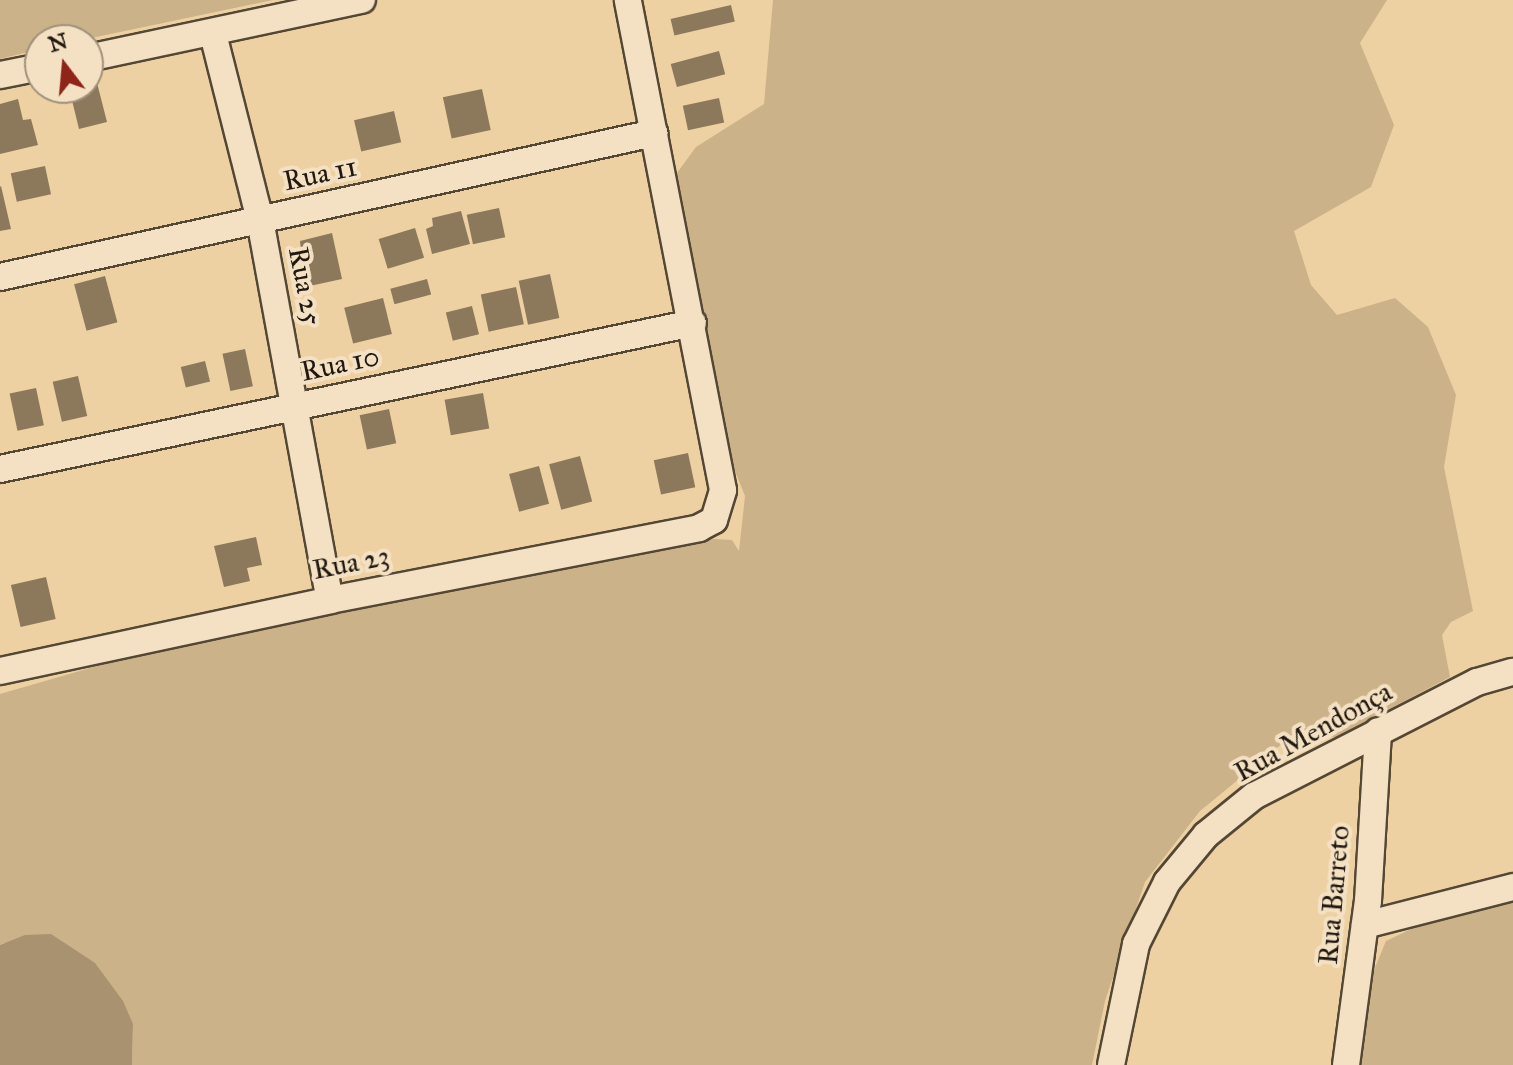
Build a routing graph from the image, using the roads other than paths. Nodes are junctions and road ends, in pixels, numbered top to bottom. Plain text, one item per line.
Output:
1 (362, 0) edge
2 (628, 0) edge
3 (213, 34) junction
4 (104, 55) edge
5 (24, 70) edge
6 (0, 75) edge
7 (654, 133) junction
8 (260, 220) junction
9 (0, 277) edge
10 (693, 323) junction
11 (295, 406) junction
12 (0, 469) edge
13 (330, 600) junction
14 (0, 671) edge
15 (1513, 672) edge
16 (1378, 731) junction
17 (1513, 887) edge
18 (1365, 925) junction
19 (1111, 1065) edge
20 (1346, 1065) edge

1 - 3 street
2 - 7 street
3 - 4 street
3 - 8 street, Rua 25
5 - 6 street
7 - 8 street, Rua 11
7 - 10 street
8 - 9 street, Rua 11
8 - 11 street, Rua 25
10 - 11 street, Rua 10
10 - 13 street, Rua 23
11 - 12 street, Rua 10
11 - 13 street, Rua 25
13 - 14 street, Rua 23
15 - 16 street, Rua Mendonça
16 - 18 street, Rua Barreto
16 - 19 street, Rua Mendonça
17 - 18 street
18 - 20 street, Rua Barreto

